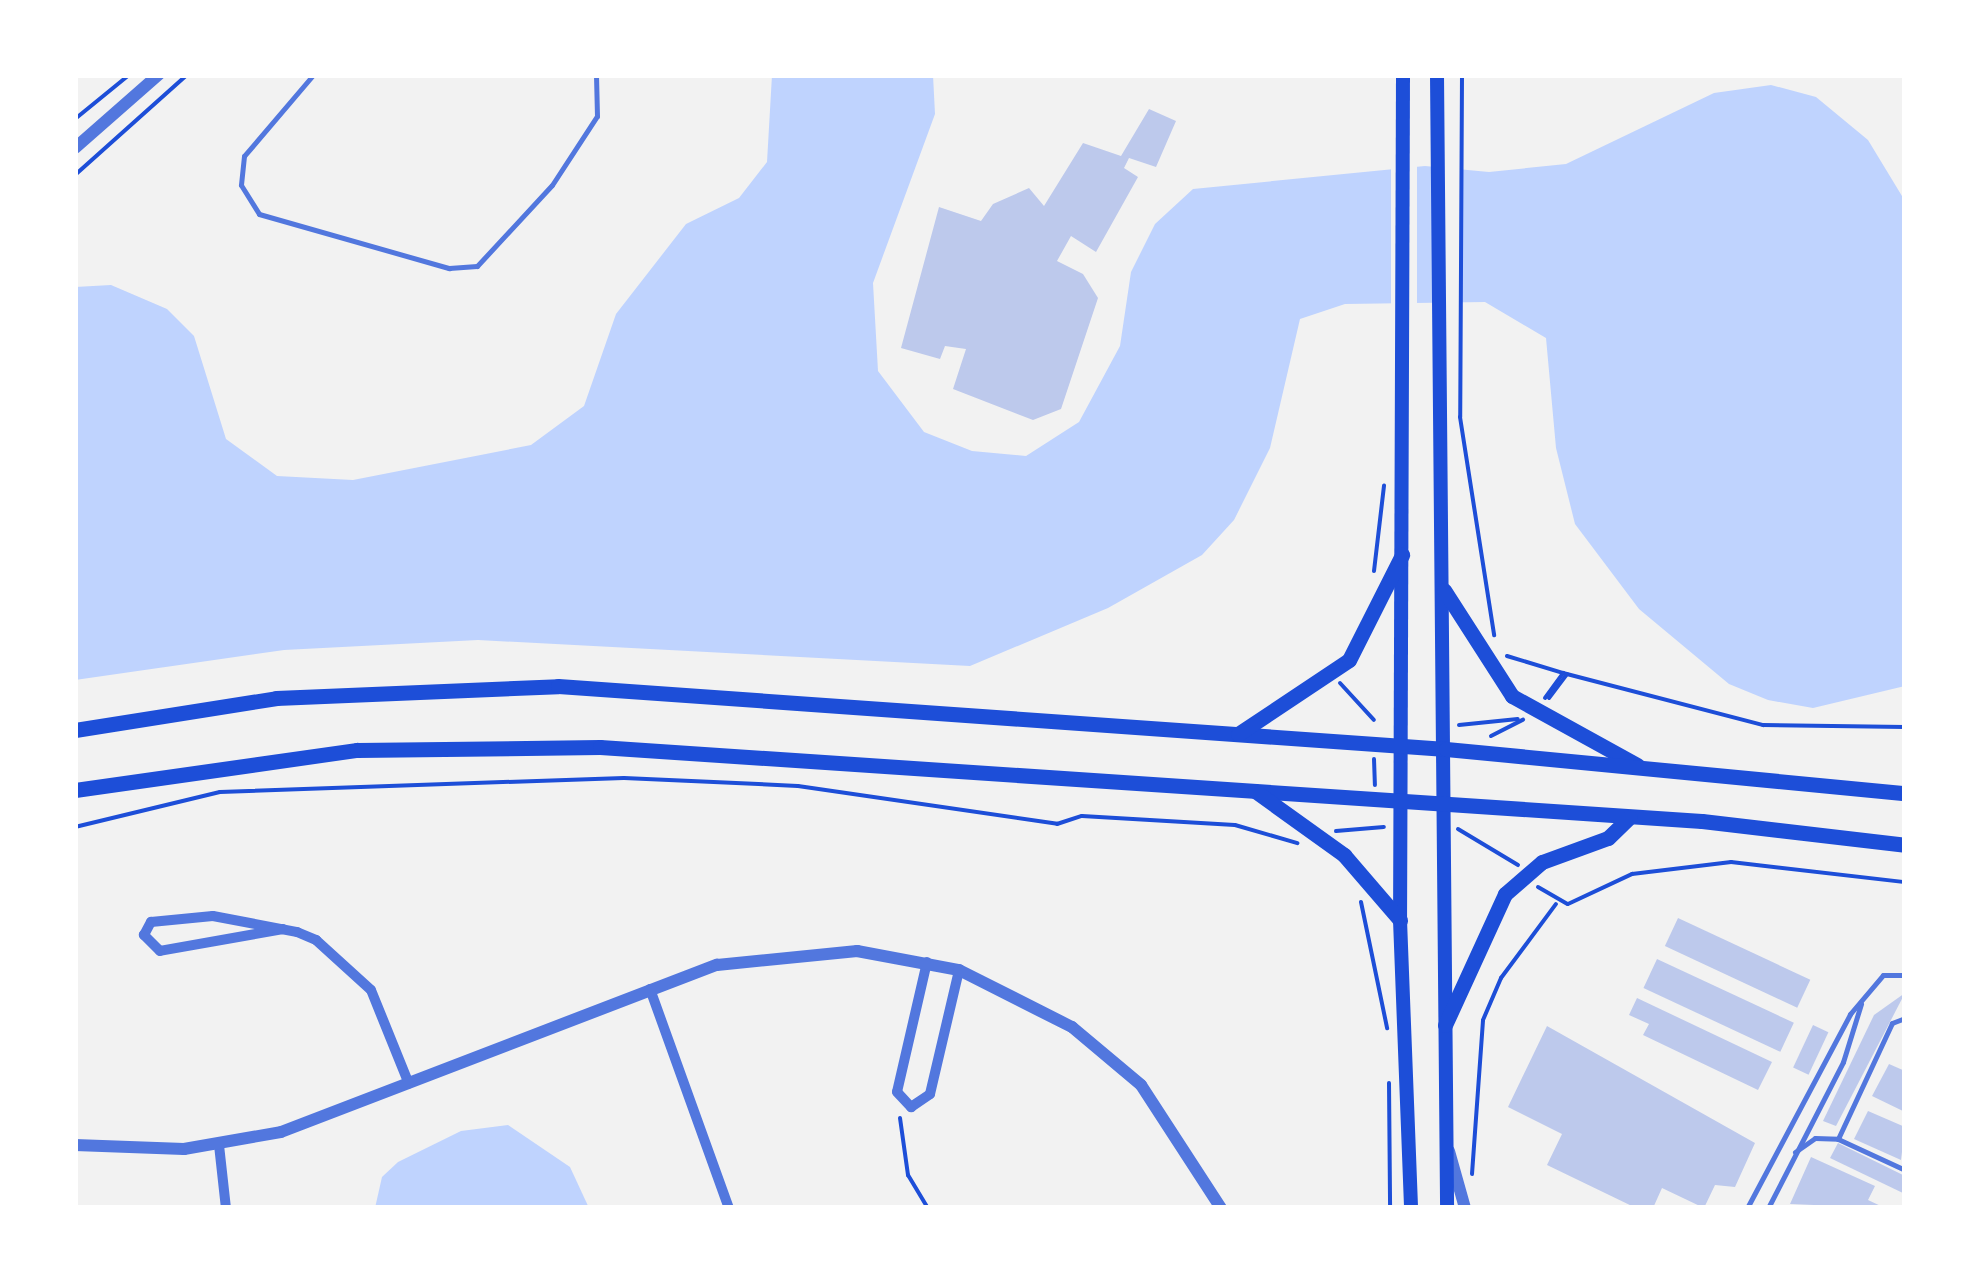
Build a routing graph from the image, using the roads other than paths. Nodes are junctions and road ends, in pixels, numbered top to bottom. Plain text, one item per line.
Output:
1 (158, 75) edge
2 (312, 75) edge
3 (596, 75) edge
4 (1402, 75) edge
5 (1438, 75) edge
6 (75, 148) edge
7 (1402, 555) junction
8 (1444, 590) junction
9 (75, 730) edge
10 (1238, 734) junction
11 (1401, 746) junction
12 (1446, 749) junction
13 (1644, 768) junction
14 (75, 790) edge
15 (1254, 792) junction
16 (1905, 793) edge
17 (1401, 802) junction
18 (1446, 805) junction
19 (1630, 817) junction
20 (1905, 845) edge
21 (1400, 920) junction
22 (283, 929) junction
23 (928, 962) junction
24 (959, 970) junction
25 (1905, 975) edge
26 (650, 989) junction
27 (1861, 1000) junction
28 (1905, 1018) edge
29 (1446, 1025) junction
30 (409, 1084) junction
31 (1446, 1139) junction
32 (1838, 1139) junction
33 (75, 1146) edge
34 (219, 1146) junction
35 (1791, 1157) junction
36 (1905, 1170) edge
37 (226, 1208) edge
38 (729, 1208) edge
39 (1221, 1208) edge
40 (1412, 1208) edge
41 (1447, 1208) edge
42 (1466, 1208) edge
43 (1747, 1208) edge
44 (1768, 1208) edge

1 - 6 street
2 - 3 lane
4 - 7 main road
5 - 8 main road
7 - 10 main road
7 - 11 main road
8 - 12 main road
8 - 13 main road
9 - 10 main road
10 - 11 main road
11 - 12 main road
11 - 17 main road
12 - 13 main road
12 - 18 main road
13 - 16 main road
14 - 15 main road
15 - 17 main road
15 - 21 main road
17 - 18 main road
17 - 21 main road
18 - 19 main road
18 - 29 main road
19 - 20 main road
19 - 29 main road
21 - 40 main road
22 - 22 street
22 - 30 street
23 - 24 street
23 - 24 street
23 - 26 street
24 - 39 street
25 - 27 lane
26 - 30 street
26 - 38 street
27 - 35 lane
27 - 43 lane
28 - 32 lane
29 - 31 main road
30 - 34 street
31 - 41 main road
31 - 42 street
32 - 35 lane
32 - 36 lane
33 - 34 street
34 - 37 street
35 - 44 lane

